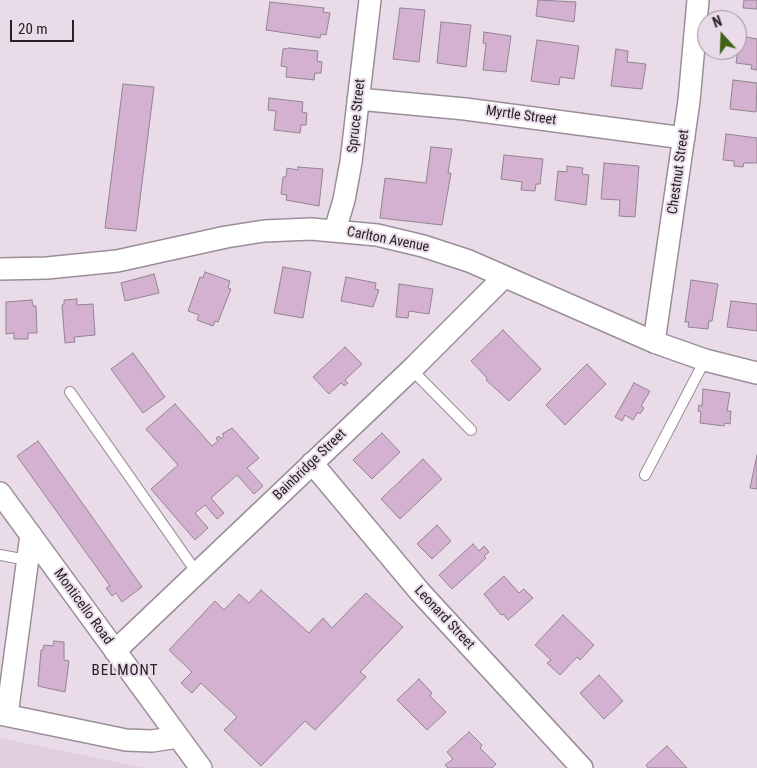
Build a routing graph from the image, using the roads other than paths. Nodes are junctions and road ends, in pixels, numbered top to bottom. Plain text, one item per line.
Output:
1 (370, 0) edge
2 (698, 0) edge
3 (358, 99) junction
4 (684, 138) junction
5 (335, 230) junction
6 (0, 269) edge
7 (504, 277) junction
8 (654, 342) junction
9 (705, 360) junction
10 (411, 369) junction
11 (757, 373) edge
12 (70, 392) dead end
13 (471, 430) dead end
14 (312, 463) junction
15 (645, 475) dead end
16 (0, 493) edge
17 (31, 535) junction
18 (0, 555) edge
19 (27, 560) junction
20 (197, 573) junction
21 (115, 651) junction
22 (4, 715) edge
23 (178, 737) junction
24 (202, 768) edge
25 (582, 768) edge

1 - 3 street, Spruce Street
2 - 4 street, Chestnut Street
3 - 4 street, Myrtle Street
3 - 5 street, Spruce Street
4 - 8 street, Chestnut Street
5 - 6 street, Carlton Avenue
5 - 7 street, Carlton Avenue
7 - 8 street, Carlton Avenue
7 - 10 street, Bainbridge Street
8 - 9 street, Carlton Avenue
9 - 11 street, Carlton Avenue
9 - 15 lane
10 - 13 lane
10 - 14 street, Bainbridge Street
12 - 20 lane
14 - 20 street, Bainbridge Street
14 - 25 street, Leonard Street
16 - 17 street, Monticello Road
17 - 19 street
17 - 21 street, Monticello Road
18 - 19 lane
19 - 22 street
20 - 21 street, Bainbridge Street
21 - 23 street, Monticello Road
22 - 23 street
23 - 24 street, Monticello Road

